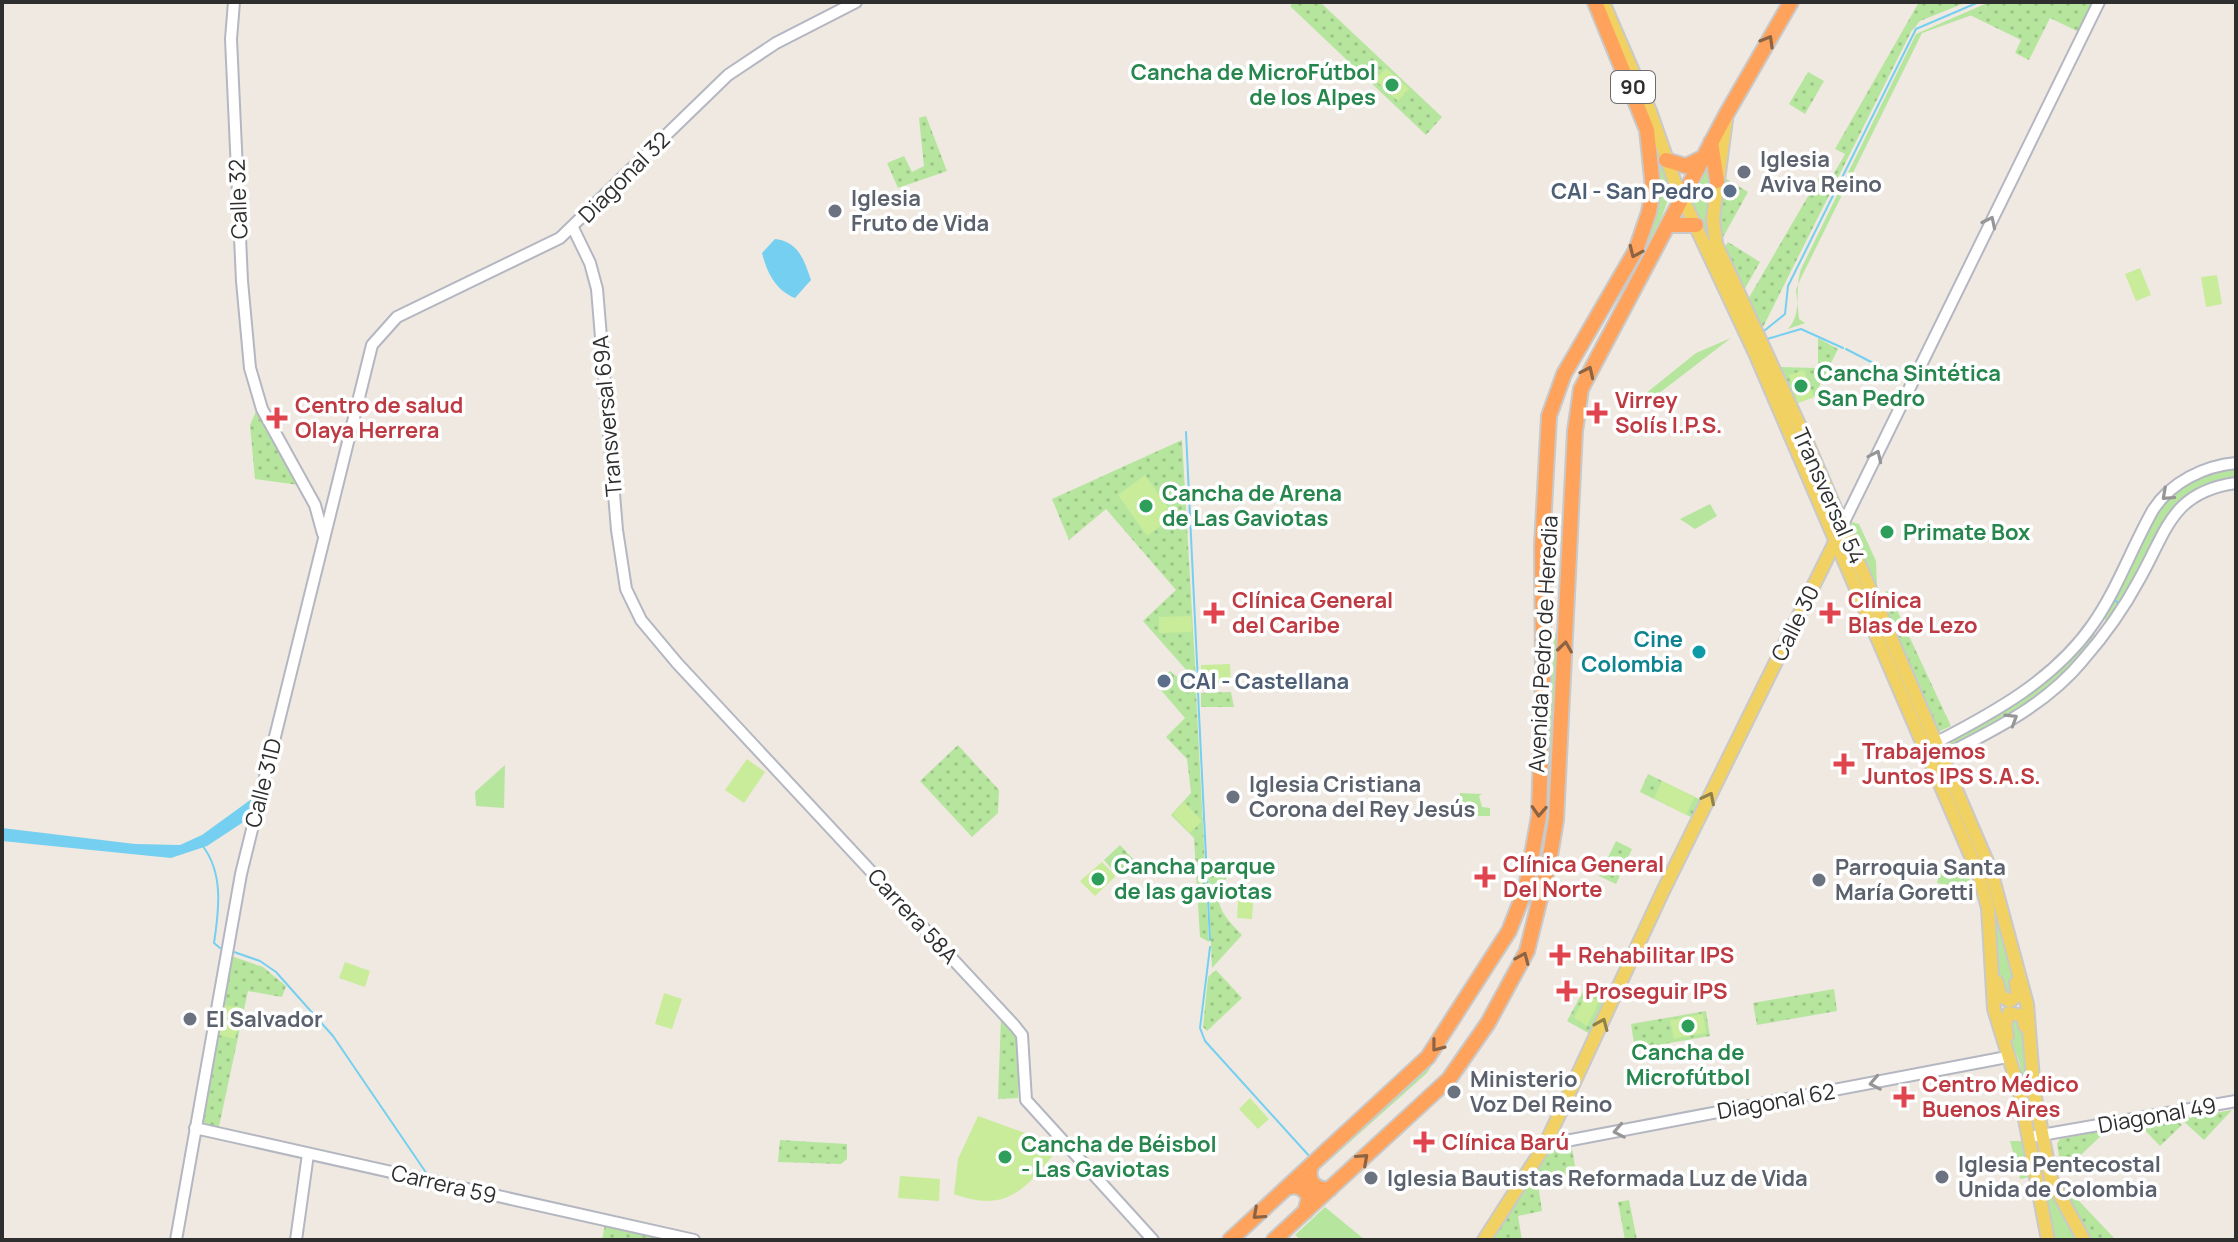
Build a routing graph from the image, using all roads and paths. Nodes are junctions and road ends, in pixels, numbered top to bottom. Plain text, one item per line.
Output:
1 (234, 2) edge
2 (856, 2) edge
3 (1595, 2) edge
4 (1603, 2) edge
5 (1791, 2) edge
6 (2099, 2) edge
7 (1727, 113) junction
8 (1708, 148) junction
9 (1666, 160) junction
10 (1717, 181) junction
11 (1683, 198) junction
12 (1669, 225) junction
13 (1696, 225) junction
14 (573, 228) junction
15 (380, 333) joint
16 (1751, 334) junction
17 (1758, 348) junction
18 (2236, 463) edge
19 (2236, 483) edge
20 (1842, 526) junction
21 (323, 536) junction
22 (1837, 540) junction
23 (1827, 559) junction
24 (1848, 564) junction
25 (633, 607) joint
26 (2093, 624) junction
27 (2104, 632) junction
28 (1937, 742) junction
29 (1938, 757) junction
30 (2001, 905) junction
31 (1988, 908) junction
32 (2007, 1057) junction
33 (2034, 1092) junction
34 (2020, 1093) junction
35 (2236, 1101) edge
36 (195, 1128) junction
37 (2036, 1136) junction
38 (1545, 1145) junction
39 (308, 1154) junction
40 (1311, 1166) junction
41 (1287, 1188) junction
42 (1330, 1189) junction
43 (1305, 1212) junction
44 (176, 1240) edge
45 (296, 1240) edge
46 (694, 1240) edge
47 (1153, 1240) edge
48 (1230, 1240) edge
49 (1274, 1240) edge
50 (1484, 1240) edge
51 (2048, 1240) edge
52 (2084, 1240) edge

1 - 21 street, Calle 32
2 - 14 street, Diagonal 32
3 -> 40 highway, Avenida Pedro de Heredia / 90
4 - 9 main road, 90
7 -> 5 highway, Avenida Pedro de Heredia
20 -> 6 street, Calle 30
7 - 8 highway, Avenida Pedro de Heredia
7 - 10 main road, Transversal 54
8 - 9 highway
8 - 10 highway
8 - 11 highway, Avenida Pedro de Heredia
9 - 11 main road, 90
10 - 16 main road, Transversal 54
11 - 12 highway, Avenida Pedro de Heredia
11 - 13 main road, Transversal 54
12 - 13 highway
42 -> 12 highway, Avenida Pedro de Heredia
13 - 16 main road, Transversal 54
14 - 15 street, Diagonal 32
14 - 25 street, Transversal 69A
15 - 21 street, Calle 31D
16 - 17 main road, Transversal 54
17 - 20 main road, Transversal 54
17 - 22 main road, Transversal 54
18 -> 26 street
19 - 27 street
20 - 22 main road, Calle 30
20 - 28 main road, Transversal 54
21 - 36 street, Calle 31D
22 - 23 main road, Calle 30
22 - 24 main road, Transversal 54
23 - 24 main road
38 -> 23 main road, Calle 30
24 - 29 main road, Transversal 54
25 - 47 street, Carrera 58A
26 - 27 street
26 - 28 street
29 -> 27 street
28 - 29 main road, Transversal 54
29 - 30 main road, Transversal 54
29 - 31 main road, Transversal 54
30 - 31 main road
30 - 33 main road, Transversal 54
31 - 32 main road, Transversal 54
32 - 34 main road, Transversal 54
32 -> 38 street, Diagonal 62
33 - 34 main road
33 - 37 main road, Transversal 54
34 - 37 main road, Transversal 54
35 - 37 street, Diagonal 49
36 - 39 street, Carrera 59
36 - 44 street, Calle 31D
37 - 51 main road, Transversal 54
37 - 52 main road, Transversal 54
38 - 50 main road, Calle 30
39 - 45 street
39 - 46 street, Carrera 59
40 - 41 highway, Avenida Pedro de Heredia
40 - 42 highway
41 - 43 highway
41 -> 48 highway, Avenida Pedro de Heredia
42 - 43 highway, Avenida Pedro de Heredia
43 - 49 highway, Avenida Pedro de Heredia

